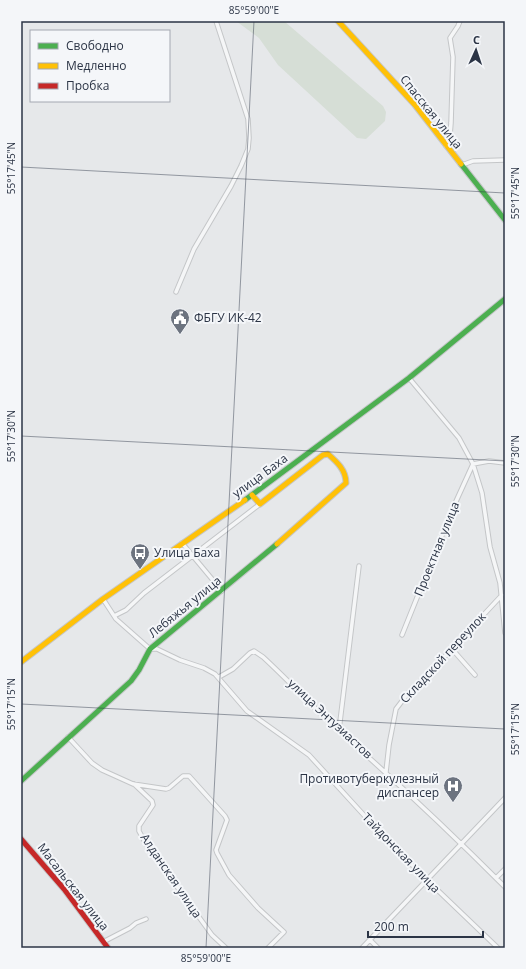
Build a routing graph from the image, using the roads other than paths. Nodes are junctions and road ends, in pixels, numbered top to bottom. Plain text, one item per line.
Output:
1 (216, 21) edge
2 (338, 21) edge
3 (460, 21) edge
4 (446, 146) junction
5 (505, 160) edge
6 (462, 166) junction
7 (505, 220) edge
8 (176, 292) dead end
9 (505, 299) edge
10 (409, 378) junction
11 (505, 463) edge
12 (473, 464) junction
13 (252, 495) junction
14 (260, 504) junction
15 (182, 543) junction
16 (193, 556) junction
17 (359, 566) dead end
18 (222, 591) junction
19 (502, 595) junction
20 (103, 599) junction
21 (114, 616) junction
22 (505, 633) edge
23 (402, 635) dead end
24 (150, 649) junction
25 (452, 649) junction
26 (21, 662) edge
27 (475, 675) dead end
28 (219, 677) junction
29 (338, 730) junction
30 (68, 737) junction
31 (386, 772) junction
32 (21, 781) edge
33 (133, 784) junction
34 (505, 798) edge
35 (21, 839) edge
36 (462, 844) junction
37 (505, 869) edge
38 (496, 878) junction
39 (427, 880) junction
40 (505, 887) edge
41 (146, 919) dead end
42 (370, 940) junction
43 (103, 942) junction
44 (108, 948) edge
45 (226, 948) edge
46 (268, 948) edge
47 (362, 948) edge
48 (378, 948) edge
49 (498, 948) edge

1 - 8 street
2 - 4 street, Спасская улица
3 - 4 street
4 - 6 street, Спасская улица
5 - 6 street
6 - 7 street, Спасская улица
9 - 10 street, улица Баха
10 - 12 street
10 - 13 street, улица Баха
11 - 12 street
12 - 19 street
12 - 23 street, Проектная улица
13 - 14 street
13 - 15 street, улица Баха
14 - 16 street
14 - 18 street, Лебяжья улица
15 - 16 street
15 - 20 street, улица Баха
16 - 18 street
16 - 21 street
17 - 29 street
18 - 24 street, Лебяжья улица
19 - 22 street
19 - 25 street, Складской переулок
20 - 21 street, Тайдонская улица
20 - 26 street, улица Баха
21 - 24 street, Тайдонская улица
24 - 28 street, Тайдонская улица
24 - 30 street, Лебяжья улица
25 - 27 street
25 - 31 street, Складской переулок
28 - 29 street, улица Энтузиастов
28 - 39 street, Тайдонская улица
29 - 31 street, улица Энтузиастов
30 - 32 street, Лебяжья улица
30 - 33 street
31 - 36 street, улица Энтузиастов
33 - 45 street, Алданская улица
33 - 46 street
34 - 36 street
35 - 43 street, Масальская улица
36 - 38 street, улица Энтузиастов
36 - 39 street
37 - 38 street
38 - 40 street, улица Энтузиастов
39 - 42 street
39 - 49 street, Тайдонская улица
41 - 43 street
42 - 47 street
42 - 48 street
43 - 44 street, Масальская улица

